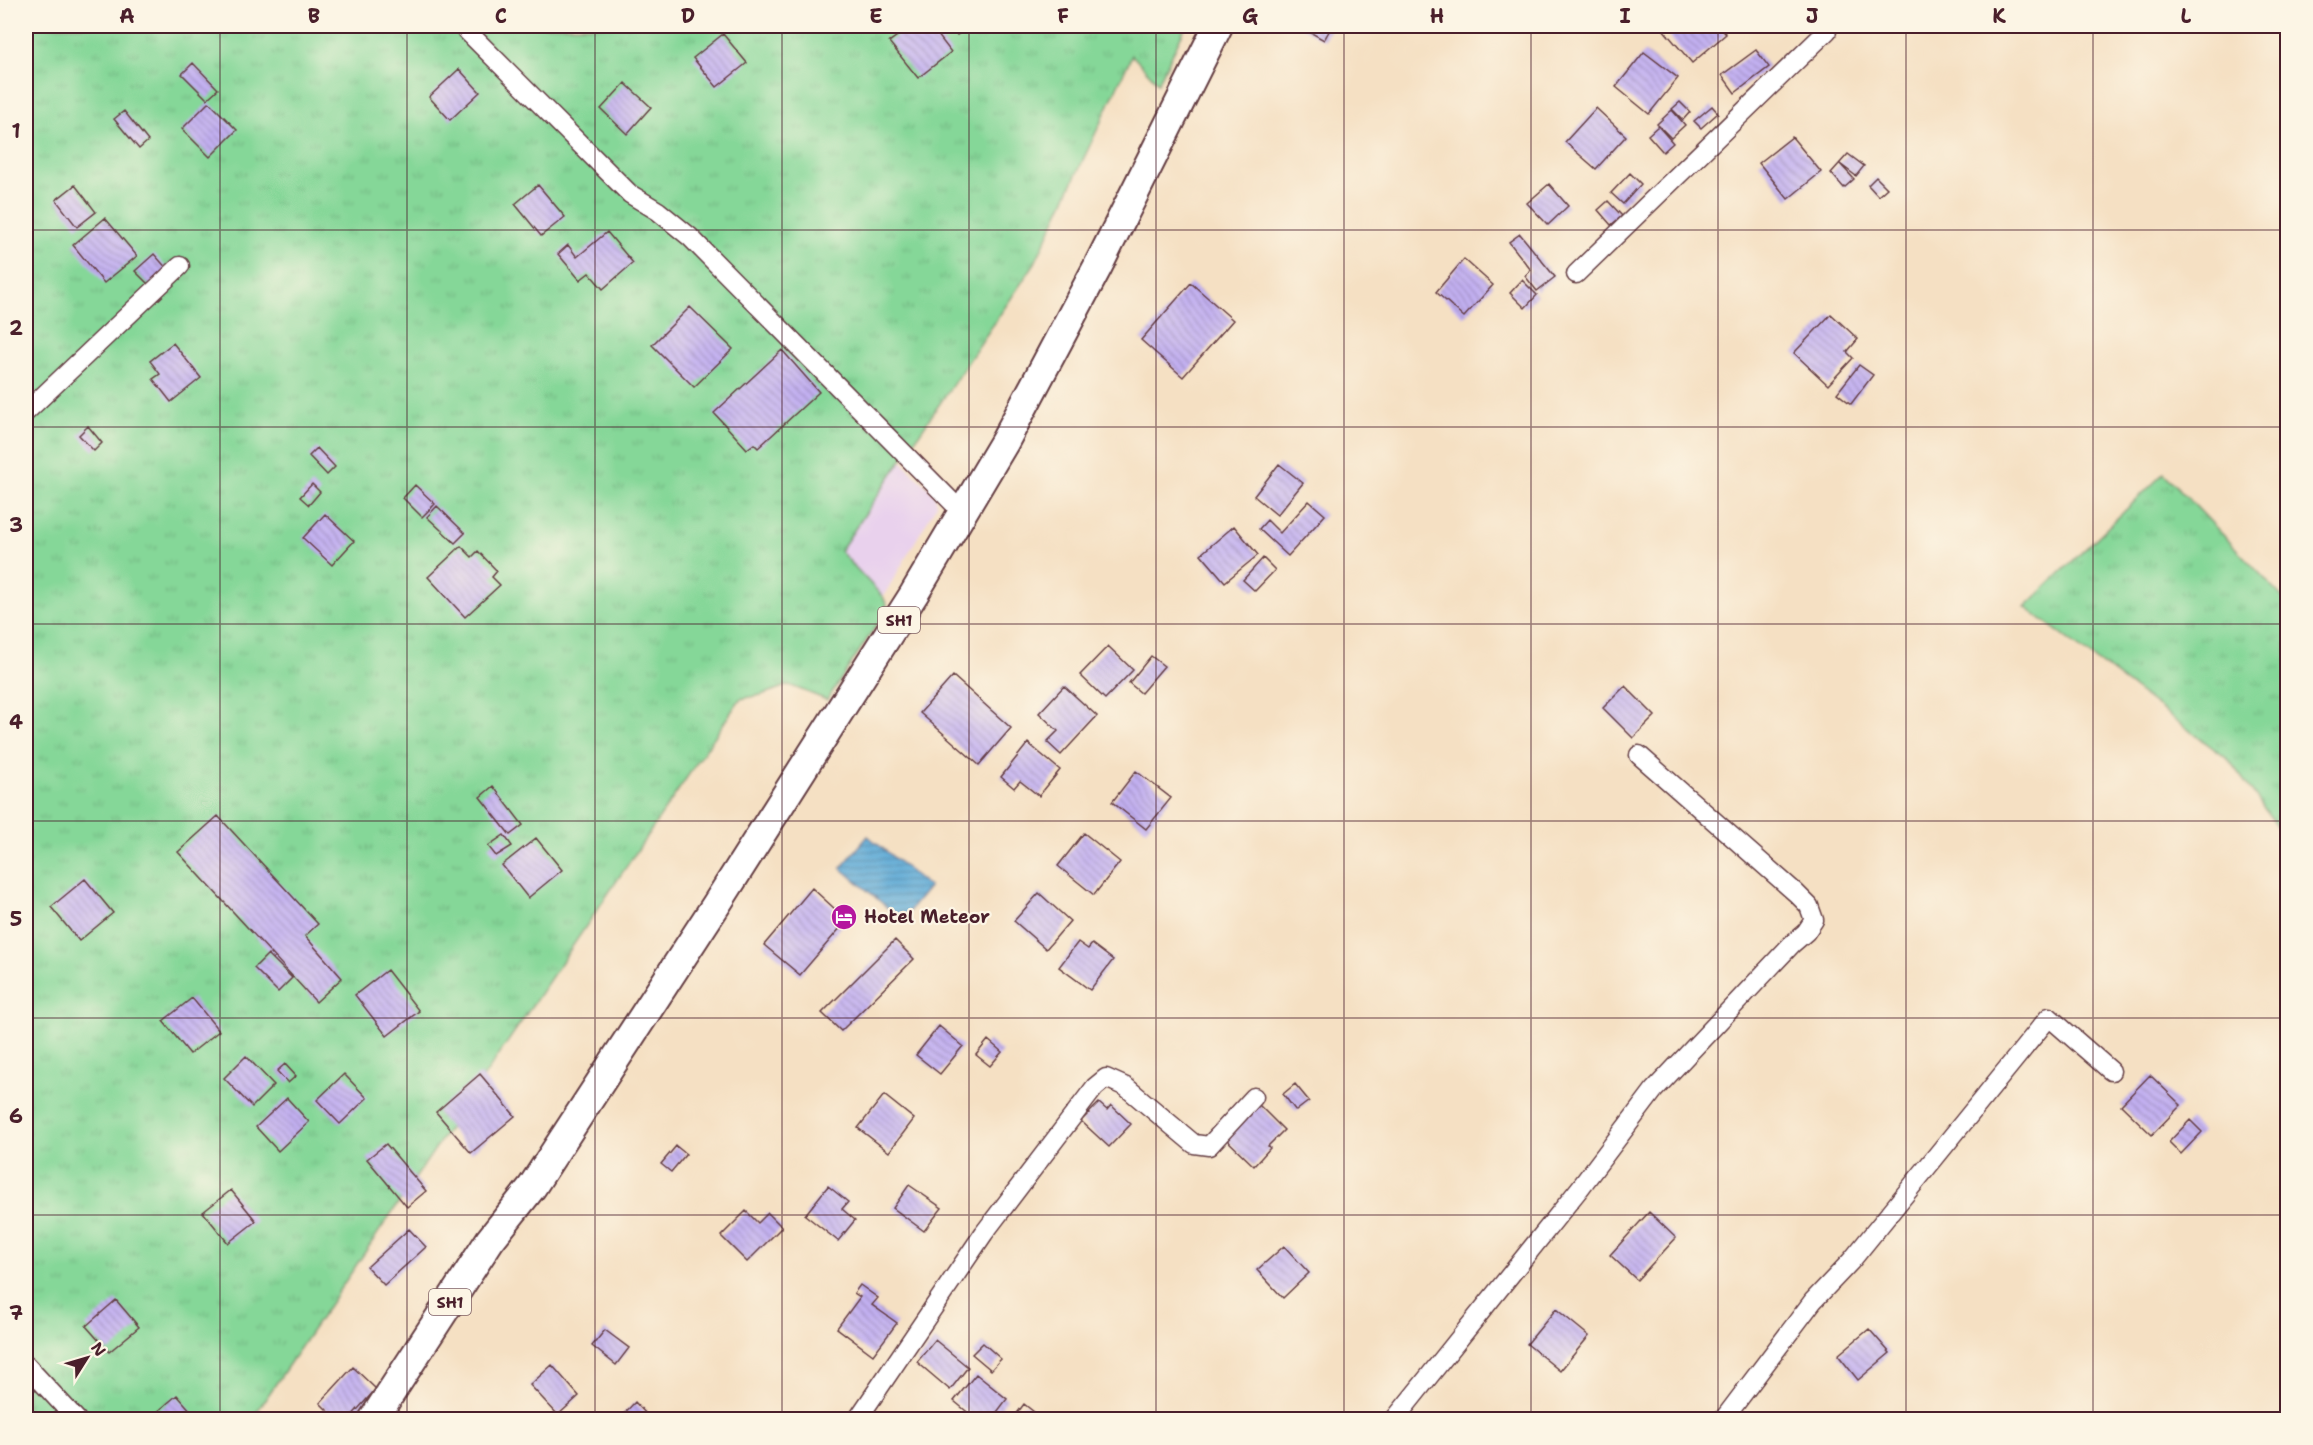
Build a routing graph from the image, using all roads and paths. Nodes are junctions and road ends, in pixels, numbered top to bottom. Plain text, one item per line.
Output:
1 (462, 26) edge
2 (1218, 26) edge
3 (1827, 26) edge
4 (180, 266) dead end
5 (1576, 274) dead end
6 (26, 412) edge
7 (963, 513) junction
8 (1640, 755) dead end
9 (2111, 1071) dead end
10 (1254, 1097) dead end
11 (532, 1188) junction
12 (26, 1365) edge
13 (77, 1419) edge
14 (373, 1419) edge
15 (391, 1419) edge
16 (857, 1419) edge
17 (1394, 1419) edge
18 (1723, 1419) edge

1 - 7 street
2 - 7 main road, SH1
3 - 5 street
4 - 6 street
7 - 11 main road, SH1
8 - 17 street
9 - 18 street
10 - 16 street
11 - 14 main road, SH1
11 - 15 main road, SH1
12 - 13 street

